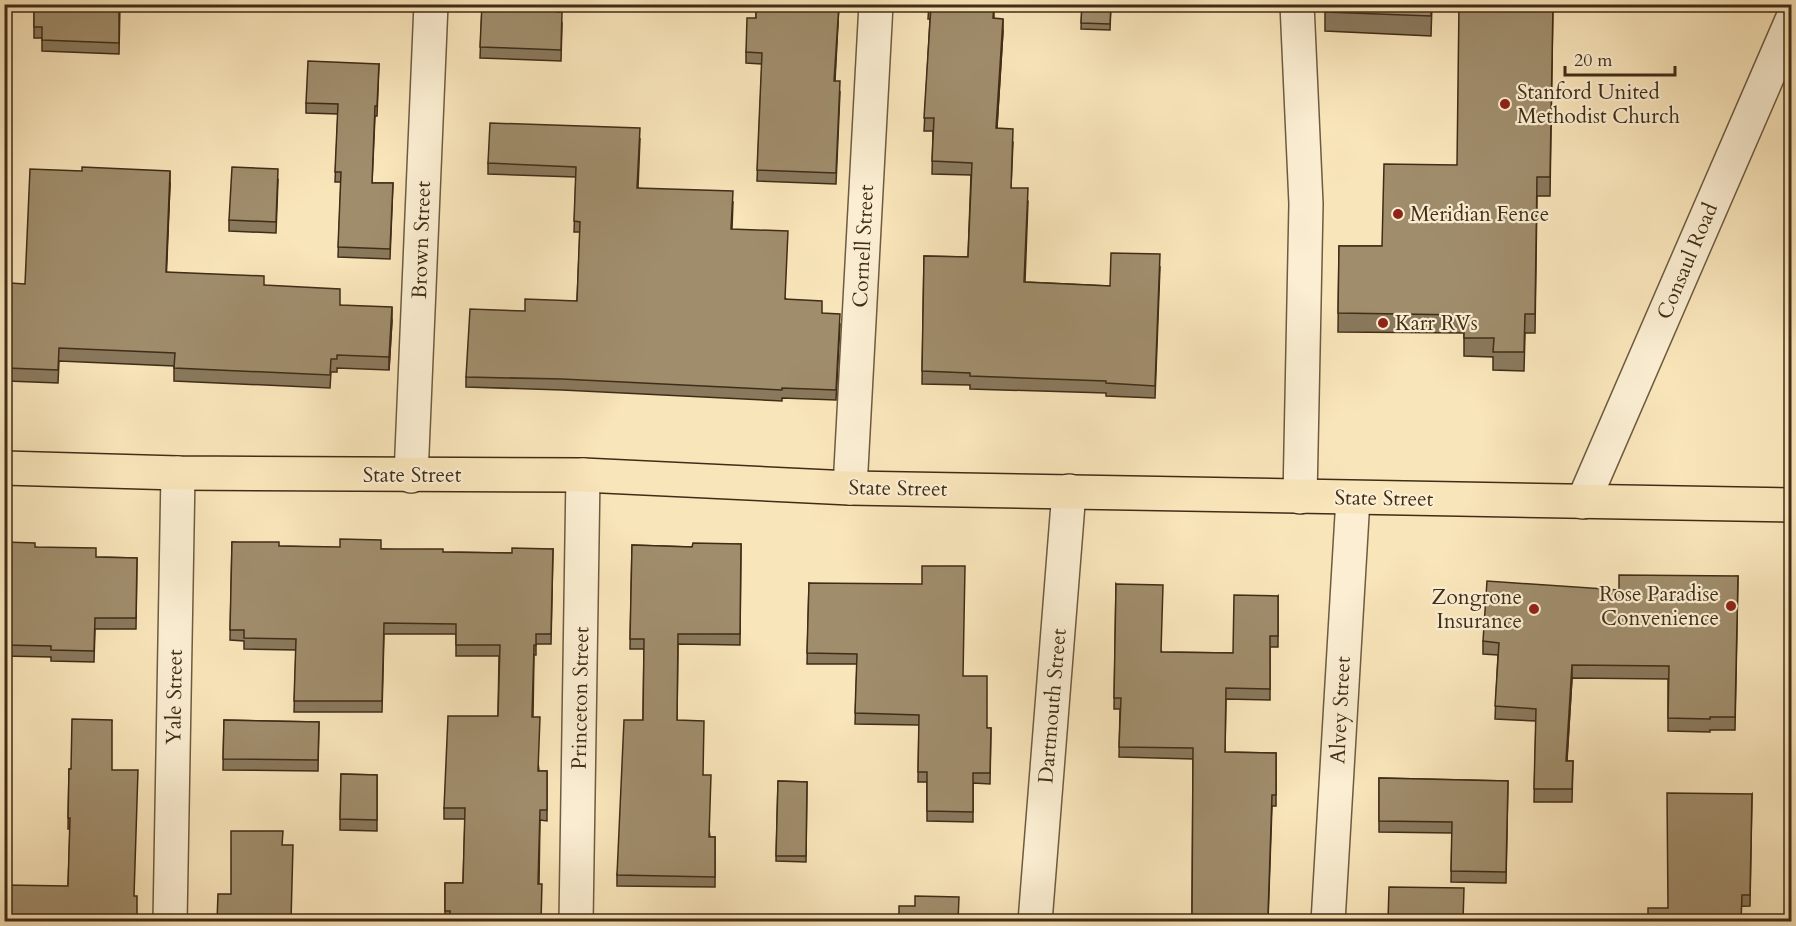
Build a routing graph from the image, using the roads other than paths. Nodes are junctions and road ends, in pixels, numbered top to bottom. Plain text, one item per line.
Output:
1 (431, 4) edge
2 (876, 4) edge
3 (1296, 4) edge
4 (1791, 20) edge
5 (4, 468) edge
6 (178, 473) junction
7 (584, 475) junction
8 (411, 476) junction
9 (850, 488) junction
10 (1069, 491) junction
11 (1300, 496) junction
12 (1353, 498) junction
13 (1583, 502) junction
14 (1791, 505) edge
15 (170, 921) edge
16 (576, 921) edge
17 (1035, 921) edge
18 (1328, 921) edge

1 - 8 street, Brown Street
2 - 9 street, Cornell Street
3 - 11 street
4 - 13 street, Consaul Road
5 - 6 main road, State Street
6 - 8 main road, State Street
6 - 15 street, Yale Street
7 - 8 main road, State Street
7 - 9 main road, State Street
7 - 16 street, Princeton Street
9 - 10 main road, State Street
10 - 11 main road, State Street
10 - 17 street, Dartmouth Street
11 - 12 main road, State Street
12 - 13 main road, State Street
12 - 18 street, Alvey Street
13 - 14 main road, State Street

